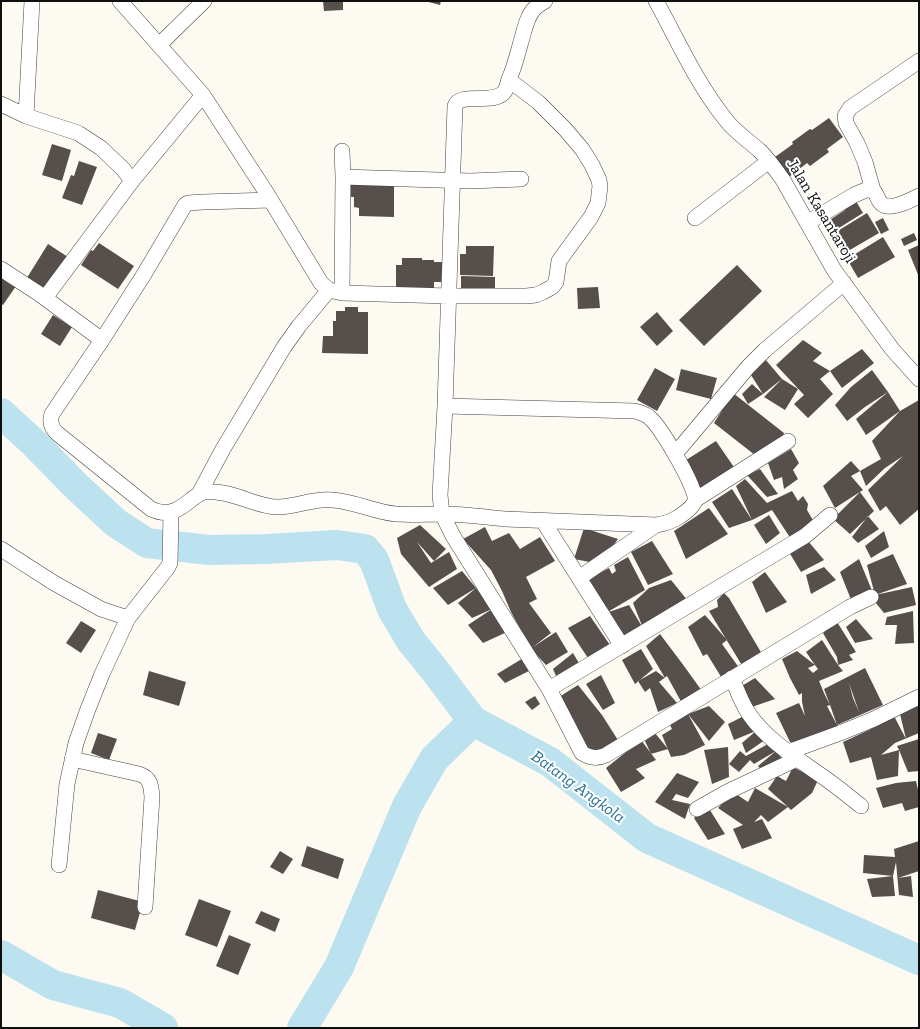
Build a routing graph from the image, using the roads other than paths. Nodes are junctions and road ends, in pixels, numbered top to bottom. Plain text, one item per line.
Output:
1 (32, 1) edge
2 (120, 1) edge
3 (204, 1) edge
4 (545, 1) edge
5 (656, 1) edge
6 (159, 45) junction
7 (919, 61) edge
8 (509, 80) junction
9 (203, 95) junction
10 (1, 104) edge
11 (26, 116) junction
12 (342, 151) dead end
13 (769, 161) junction
14 (343, 177) junction
15 (521, 179) dead end
16 (452, 180) junction
17 (132, 182) junction
18 (873, 190) junction
19 (919, 196) edge
20 (271, 200) junction
21 (695, 218) dead end
22 (807, 223) junction
23 (1, 269) edge
24 (844, 283) junction
25 (335, 292) junction
26 (449, 296) junction
27 (45, 298) junction
28 (102, 340) junction
29 (919, 379) edge
30 (445, 406) junction
31 (788, 441) dead end
32 (675, 454) junction
33 (199, 494) junction
34 (695, 500) junction
35 (171, 512) junction
36 (442, 514) junction
37 (830, 515) dead end
38 (543, 521) junction
39 (656, 525) junction
40 (1, 549) edge
41 (580, 578) junction
42 (871, 597) dead end
43 (128, 618) junction
44 (622, 646) junction
45 (732, 678) junction
46 (549, 689) junction
47 (919, 697) edge
48 (793, 755) junction
49 (72, 759) junction
50 (862, 806) dead end
51 (697, 809) dead end
52 (59, 865) dead end
53 (145, 907) dead end

1 - 11 street
2 - 6 street
3 - 6 street
4 - 8 street
5 - 13 street, Jalan Kasantaroji
6 - 9 street
7 - 18 street
8 - 16 street
8 - 26 street
9 - 17 street
9 - 20 street
10 - 11 street
11 - 17 street
12 - 14 street
13 - 21 street
13 - 22 street, Jalan Kasantaroji
14 - 16 street
14 - 25 street
15 - 16 street
16 - 26 street
17 - 27 street
18 - 19 street
18 - 22 street
20 - 25 street
20 - 28 street
22 - 24 street, Jalan Kasantaroji
23 - 27 street
24 - 29 street, Jalan Kasantaroji
24 - 32 street
25 - 26 street
25 - 33 street
26 - 30 street
27 - 28 street
28 - 35 street
30 - 32 street
30 - 36 street
31 - 34 street
32 - 34 street
33 - 35 street
33 - 36 street
34 - 39 street
35 - 43 street
36 - 38 street
36 - 46 street
37 - 44 street
38 - 39 street
38 - 41 street
39 - 41 street
40 - 43 street
41 - 44 street
42 - 45 street
43 - 49 street
44 - 46 street
45 - 46 street
45 - 48 street
47 - 48 street
48 - 50 street
48 - 51 street
49 - 52 street
49 - 53 street

